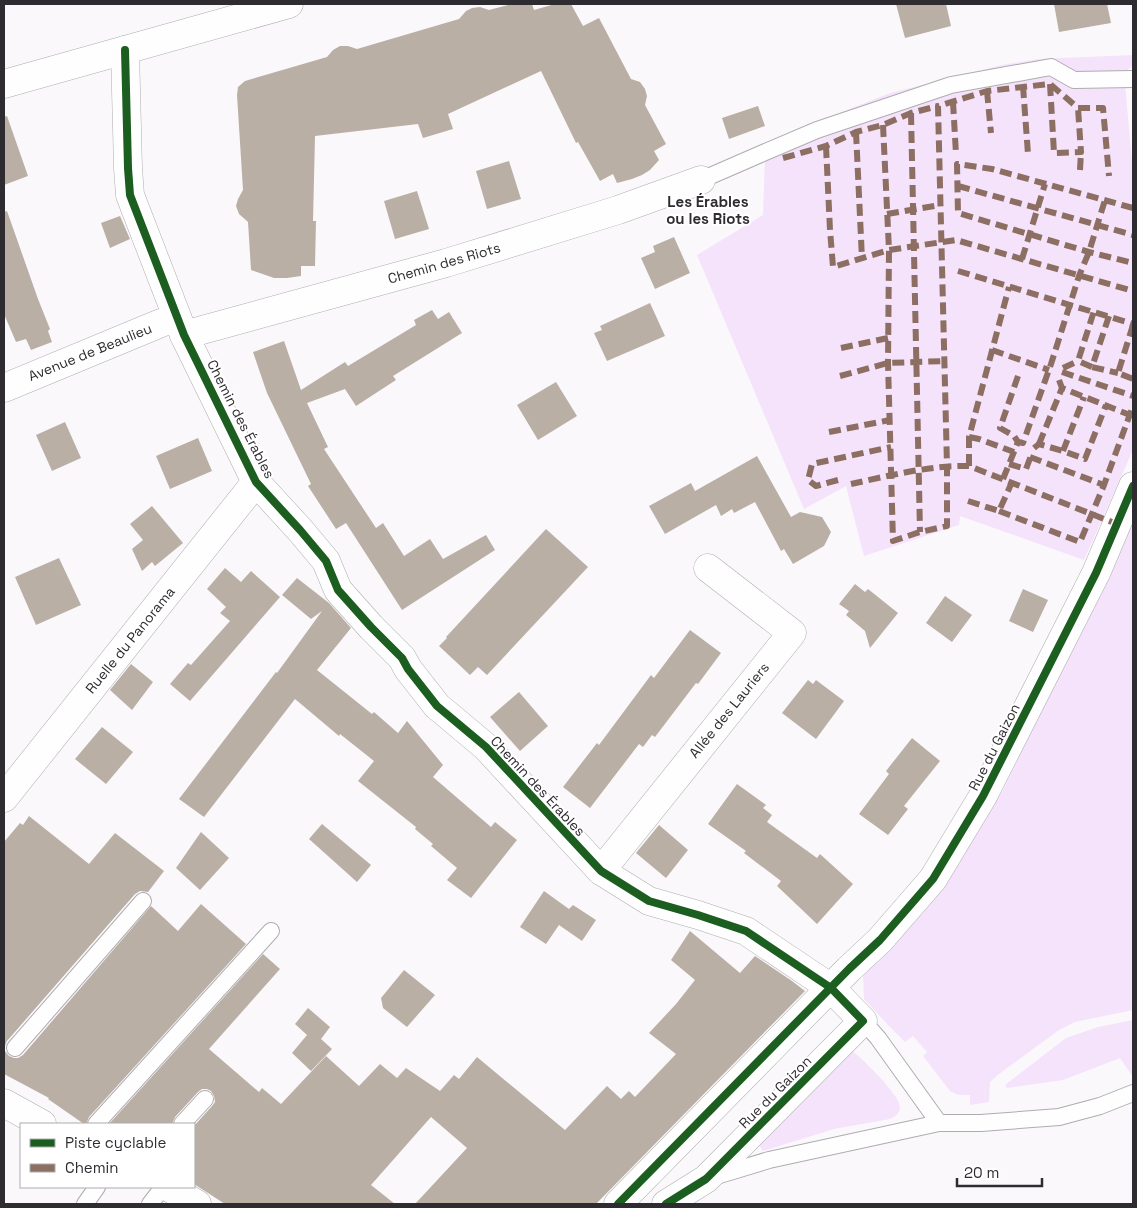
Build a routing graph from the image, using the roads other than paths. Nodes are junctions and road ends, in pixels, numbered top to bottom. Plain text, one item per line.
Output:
1 (289, 4) edge
2 (125, 50) junction
3 (1133, 79) edge
4 (4, 84) edge
5 (701, 180) joint
6 (180, 327) junction
7 (4, 388) edge
8 (256, 482) junction
9 (1133, 486) edge
10 (708, 568) dead end
11 (4, 798) edge
12 (601, 870) junction
13 (143, 901) dead end
14 (271, 931) dead end
15 (831, 988) junction
16 (863, 1021) junction
17 (14, 1048) dead end
18 (1133, 1093) edge
19 (205, 1099) dead end
20 (4, 1103) edge
21 (40, 1123) edge
22 (97, 1123) edge
23 (183, 1123) edge
24 (939, 1123) junction
25 (706, 1179) junction
26 (96, 1188) edge
27 (162, 1188) edge
28 (170, 1188) edge
29 (86, 1204) edge
30 (150, 1204) edge
31 (197, 1204) edge
32 (618, 1204) edge
33 (666, 1204) edge

1 - 2 street
2 - 4 street
2 - 6 street, Chemin des Érables
3 - 5 lane
5 - 6 street, Chemin des Riots
6 - 7 street, Avenue de Beaulieu
6 - 8 street, Chemin des Érables
8 - 11 street, Ruelle du Panorama
8 - 12 street, Chemin des Érables
9 - 15 street, Rue du Gaizon
10 - 12 street, Allée des Lauriers
12 - 15 street, Chemin des Érables
13 - 17 lane
14 - 22 lane
15 - 16 street
15 - 32 street, Rue du Gaizon
16 - 24 lane
16 - 25 street, Rue du Gaizon
18 - 24 lane
19 - 23 lane
20 - 21 street
24 - 25 lane
25 - 33 street, Rue du Gaizon
26 - 29 lane
27 - 30 lane
28 - 31 street

